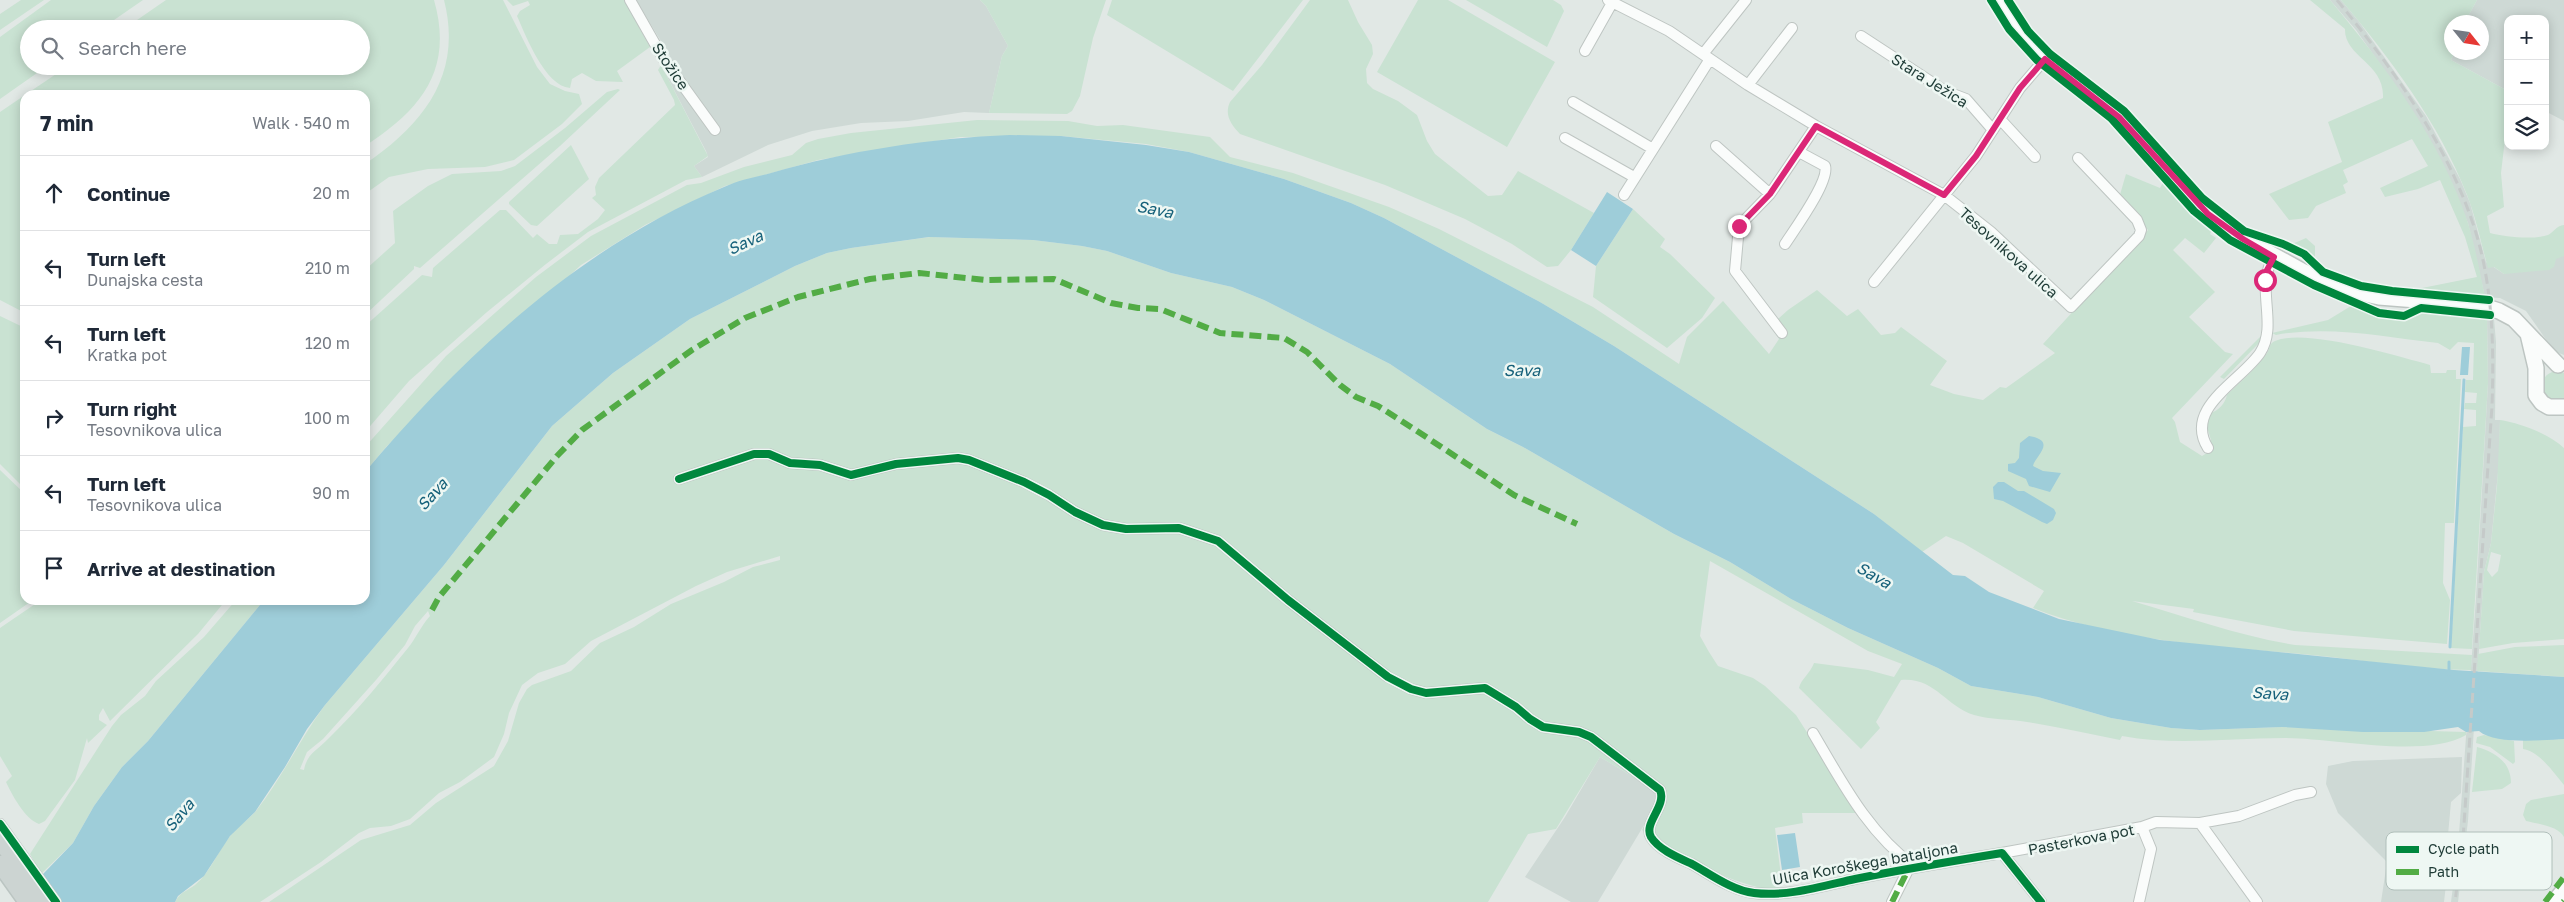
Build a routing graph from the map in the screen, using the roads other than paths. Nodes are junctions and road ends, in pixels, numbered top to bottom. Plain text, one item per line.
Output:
1 (630, 0) edge
2 (1746, 0) edge
3 (1999, 0) edge
4 (1610, 1) edge
5 (1792, 28) dead end
6 (1860, 36) dead end
7 (1585, 51) dead end
8 (1706, 56) junction
9 (2045, 59) junction
10 (1748, 85) junction
11 (1573, 102) dead end
12 (2000, 120) junction
13 (1816, 126) junction
14 (715, 130) dead end
15 (1993, 130) junction
16 (1564, 138) dead end
17 (1716, 146) dead end
18 (1653, 148) junction
19 (1799, 152) junction
20 (2035, 157) dead end
21 (2078, 158) dead end
22 (1634, 177) junction
23 (1770, 194) junction
24 (1624, 195) dead end
25 (1944, 195) junction
26 (1785, 244) dead end
27 (2274, 257) junction
28 (1874, 282) dead end
29 (1782, 333) dead end
30 (2527, 333) junction
31 (2561, 365) edge
32 (2537, 377) junction
33 (2561, 411) edge
34 (2208, 448) dead end
35 (680, 480) dead end
36 (1813, 733) dead end
37 (2312, 792) dead end
38 (2200, 823) junction
39 (0, 824) edge
40 (2142, 827) junction
41 (0, 840) edge
42 (2002, 853) junction
43 (0, 864) edge
44 (1912, 868) junction
45 (2564, 890) edge
46 (27, 902) edge
47 (44, 902) edge
48 (56, 902) edge
49 (1892, 902) edge
50 (2041, 902) edge
51 (2139, 902) edge
52 (2257, 902) edge
53 (2554, 902) edge

1 - 14 street, Stožice
2 - 8 street
3 - 9 main road
4 - 7 street
4 - 8 street, Tesovnikova ulica
5 - 10 street
6 - 15 street, Stara Ježica
8 - 10 street, Tesovnikova ulica
8 - 18 street
9 - 12 street
9 - 27 main road
10 - 13 street, Tesovnikova ulica
11 - 18 street
12 - 15 street
12 - 20 street
13 - 19 street
13 - 25 street, Tesovnikova ulica
15 - 25 street
16 - 22 street
17 - 23 street
18 - 22 street
19 - 23 street
19 - 26 street
21 - 25 street, Tesovnikova ulica
22 - 24 street
23 - 29 street
25 - 28 street
27 - 30 main road
27 - 34 street
30 - 31 main road
30 - 32 main road
31 - 32 main road
32 - 33 main road
35 - 44 street, Ulica Koroškega bataljona
36 - 44 street, Ulica Koroškega bataljona
37 - 38 street
38 - 40 street
38 - 52 street
39 - 48 street
40 - 42 street, Pasterkova pot
40 - 51 street, Pasterkova pot
41 - 47 main road
42 - 44 street, Ulica Koroškega bataljona
42 - 50 street
43 - 46 main road
44 - 49 street, Ulica Koroškega bataljona
45 - 53 main road

